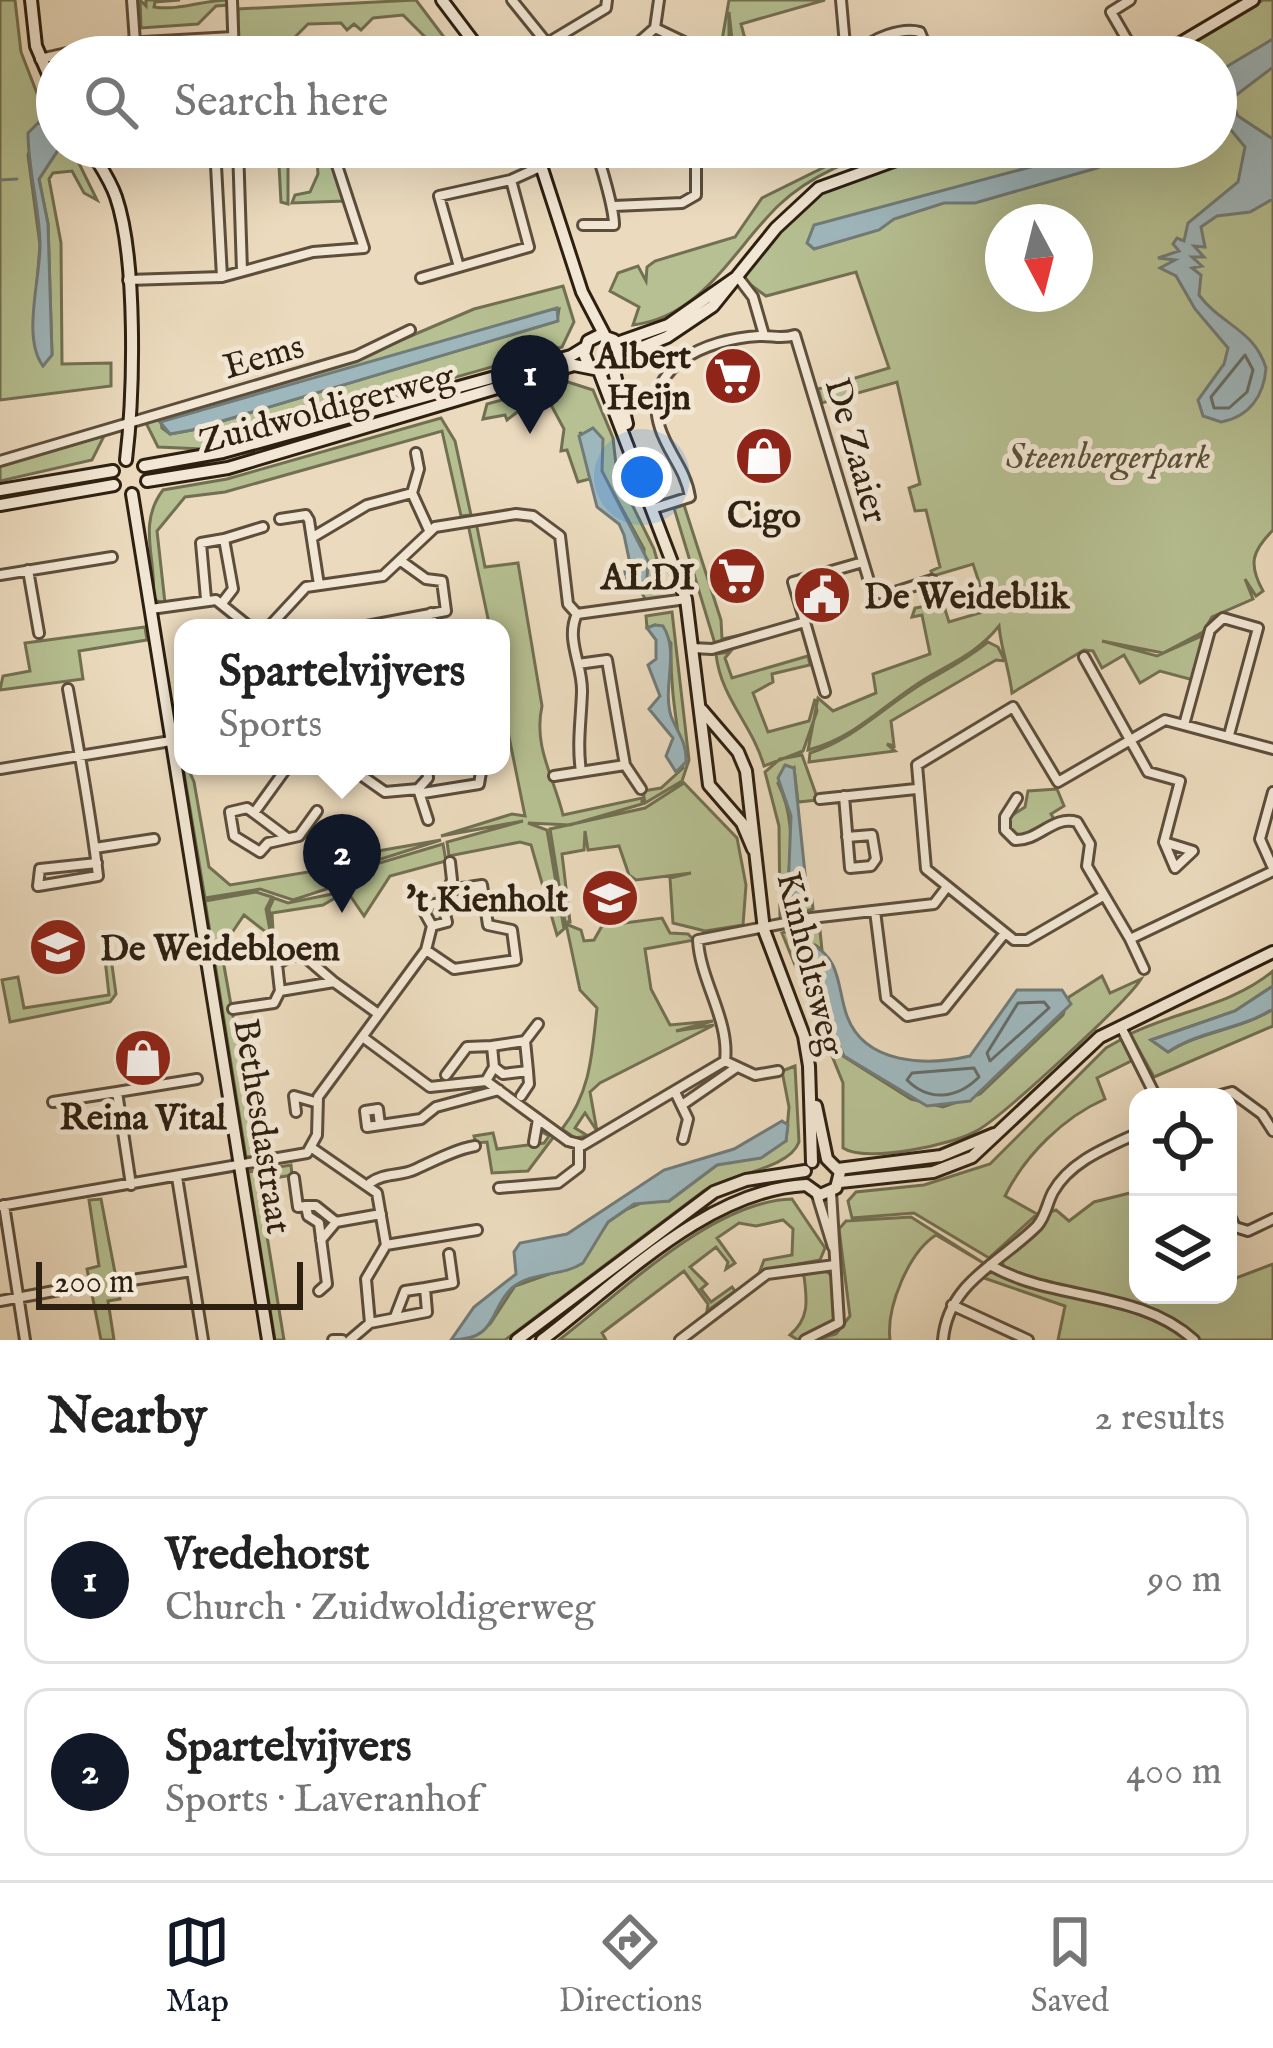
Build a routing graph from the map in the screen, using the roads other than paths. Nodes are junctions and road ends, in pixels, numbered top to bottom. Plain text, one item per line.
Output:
1 (32, 0) edge
2 (132, 0) edge
3 (232, 0) edge
4 (442, 0) edge
5 (512, 0) edge
6 (607, 0) edge
7 (659, 0) edge
8 (841, 0) edge
9 (1130, 0) edge
10 (1253, 0) edge
11 (655, 28) junction
12 (37, 36) edge
13 (135, 36) edge
14 (233, 36) edge
15 (467, 36) edge
16 (545, 36) edge
17 (558, 36) edge
18 (646, 36) edge
19 (670, 36) edge
20 (844, 36) edge
21 (888, 36) edge
22 (922, 36) edge
23 (1125, 36) edge
24 (1192, 36) edge
25 (101, 168) edge
26 (216, 168) edge
27 (239, 168) edge
28 (338, 168) edge
29 (538, 168) edge
30 (543, 168) edge
31 (604, 168) edge
32 (696, 168) edge
33 (866, 168) edge
34 (511, 180) junction
35 (614, 206) junction
36 (583, 224) dead end
37 (459, 267) junction
38 (242, 272) junction
39 (737, 276) junction
40 (222, 277) junction
41 (421, 278) dead end
42 (127, 280) junction
43 (582, 292) junction
44 (410, 330) dead end
45 (605, 335) junction
46 (764, 335) junction
47 (586, 344) junction
48 (617, 355) junction
49 (594, 368) junction
50 (128, 424) junction
51 (416, 453) dead end
52 (126, 460) junction
53 (0, 461) edge
54 (637, 462) junction
55 (144, 466) junction
56 (113, 471) junction
57 (147, 481) junction
58 (114, 485) junction
59 (0, 490) edge
60 (412, 493) junction
61 (132, 494) junction
62 (0, 506) edge
63 (652, 509) junction
64 (280, 519) dead end
65 (263, 527) dead end
66 (429, 530) junction
67 (313, 537) junction
68 (224, 539) junction
69 (112, 557) dead end
70 (400, 561) junction
71 (862, 562) junction
72 (28, 570) junction
73 (0, 575) edge
74 (932, 580) dead end
75 (319, 585) junction
76 (206, 599) junction
77 (686, 599) junction
78 (223, 602) junction
79 (151, 608) junction
80 (431, 613) junction
81 (578, 614) junction
82 (241, 619) edge
83 (276, 619) edge
84 (401, 619) edge
85 (432, 619) edge
86 (805, 622) junction
87 (39, 633) dead end
88 (692, 648) junction
89 (1084, 657) dead end
90 (578, 664) junction
91 (68, 689) dead end
92 (825, 692) dead end
93 (699, 701) junction
94 (174, 725) edge
95 (1184, 725) junction
96 (1229, 735) junction
97 (174, 740) edge
98 (1130, 740) junction
99 (1273, 749) edge
100 (80, 756) junction
101 (625, 765) junction
102 (0, 769) edge
103 (581, 772) junction
104 (182, 775) edge
105 (281, 775) edge
106 (361, 775) edge
107 (428, 775) edge
108 (480, 775) edge
109 (554, 776) dead end
110 (641, 789) dead end
111 (916, 789) junction
112 (421, 791) junction
113 (1273, 792) edge
114 (844, 796) junction
115 (1018, 798) dead end
116 (820, 799) dead end
117 (317, 811) dead end
118 (254, 813) junction
119 (428, 820) dead end
120 (847, 837) junction
121 (287, 838) junction
122 (154, 839) dead end
123 (1164, 842) dead end
124 (94, 848) junction
125 (753, 849) junction
126 (450, 862) dead end
127 (97, 863) junction
128 (1273, 869) edge
129 (498, 883) dead end
130 (482, 885) junction
131 (947, 887) junction
132 (449, 890) junction
133 (1103, 896) junction
134 (442, 903) junction
135 (875, 910) junction
136 (432, 926) junction
137 (764, 930) junction
138 (1005, 933) junction
139 (1130, 939) junction
140 (426, 950) junction
141 (1273, 952) edge
142 (1144, 969) dead end
143 (334, 982) junction
144 (280, 991) junction
145 (233, 1010) dead end
146 (377, 1013) junction
147 (538, 1024) dead end
148 (1120, 1025) junction
149 (364, 1038) junction
150 (525, 1041) junction
151 (492, 1046) junction
152 (725, 1061) junction
153 (494, 1067) junction
154 (736, 1067) junction
155 (528, 1071) junction
156 (778, 1071) dead end
157 (446, 1075) dead end
158 (197, 1079) dead end
159 (486, 1081) junction
160 (430, 1087) junction
161 (1152, 1088) edge
162 (500, 1090) junction
163 (116, 1092) junction
164 (812, 1092) junction
165 (676, 1094) junction
166 (1237, 1095) edge
167 (521, 1096) dead end
168 (52, 1102) dead end
169 (315, 1102) junction
170 (682, 1105) junction
171 (436, 1107) junction
172 (296, 1112) dead end
173 (538, 1118) junction
174 (1270, 1118) edge
175 (380, 1125) dead end
176 (1273, 1131) edge
177 (1129, 1138) edge
178 (683, 1139) dead end
179 (534, 1142) dead end
180 (579, 1145) junction
181 (475, 1146) dead end
182 (312, 1148) junction
183 (827, 1160) junction
184 (809, 1166) junction
185 (240, 1167) junction
186 (177, 1178) junction
187 (294, 1178) dead end
188 (370, 1184) junction
189 (131, 1185) junction
190 (835, 1187) junction
191 (499, 1188) dead end
192 (811, 1190) junction
193 (2, 1206) edge
194 (306, 1206) junction
195 (381, 1214) junction
196 (1273, 1219) edge
197 (336, 1222) junction
198 (1237, 1228) edge
199 (477, 1230) dead end
200 (321, 1240) junction
201 (386, 1245) junction
202 (833, 1247) junction
203 (448, 1254) dead end
204 (990, 1264) junction
205 (835, 1265) junction
206 (192, 1271) junction
207 (125, 1281) dead end
208 (81, 1286) dead end
209 (425, 1288) junction
210 (319, 1292) dead end
211 (18, 1296) junction
212 (0, 1300) edge
213 (952, 1305) junction
214 (395, 1317) junction
215 (370, 1323) junction
216 (25, 1340) edge
217 (203, 1340) edge
218 (268, 1340) edge
219 (342, 1340) edge
220 (518, 1340) edge
221 (542, 1340) edge
222 (680, 1340) edge
223 (805, 1340) edge
224 (944, 1340) edge
225 (1028, 1340) edge
226 (1194, 1340) edge

1 - 12 street
2 - 13 street
3 - 14 street
4 - 15 street
5 - 16 street
6 - 17 street
7 - 11 street
8 - 20 street
9 - 23 street
10 - 24 street
11 - 18 street
11 - 19 street
21 - 22 street
25 - 42 street
26 - 40 street
27 - 38 street
28 - 38 street
29 - 34 street
30 - 43 street
31 - 35 street
32 - 35 street
33 - 39 street
34 - 37 street
34 - 37 street
35 - 36 street
37 - 41 street
38 - 40 street
39 - 46 street
39 - 48 street
40 - 42 street
42 - 50 street
43 - 45 street
43 - 47 street, Kinholtsweg
44 - 50 street, Eems
45 - 47 street, Zuidwoldigerweg
45 - 48 street
46 - 63 street
46 - 71 street, De Zaaier
47 - 49 street, Kinholtsweg
47 - 55 street, Zuidwoldigerweg
48 - 49 street, Zuidwoldigerweg
48 - 54 street, Kinholtsweg
49 - 54 street, Kinholtsweg
49 - 57 street, Zuidwoldigerweg
50 - 52 street
50 - 53 street, Eems
51 - 60 street
52 - 55 street
52 - 56 street
54 - 63 street, Kinholtsweg
55 - 57 street
56 - 58 street
56 - 59 street
57 - 61 street
58 - 61 street
58 - 62 street
60 - 66 street
60 - 67 street
61 - 79 street, Bethesdastraat
63 - 77 street, Kinholtsweg
64 - 67 street
65 - 68 street
66 - 70 street
66 - 81 street
67 - 75 street
68 - 76 street
68 - 78 street
69 - 72 street
70 - 75 street
70 - 80 street
71 - 74 street
71 - 86 street
72 - 73 street
72 - 87 street
75 - 83 street
76 - 78 street
76 - 79 street
77 - 81 street
77 - 88 street, Kinholtsweg
78 - 82 street
79 - 94 street, Bethesdastraat
80 - 84 street
80 - 85 street
81 - 90 street
86 - 88 street
86 - 92 street
88 - 93 street, Kinholtsweg
89 - 98 street
90 - 101 street
90 - 103 street
91 - 100 street
93 - 125 street, Kinholtsweg
93 - 125 street, Kinholtsweg
95 - 96 street
95 - 96 street
95 - 98 street
96 - 99 street
97 - 100 street
98 - 111 street
98 - 123 street
100 - 102 street
100 - 124 street
101 - 103 street
101 - 110 street
103 - 109 street
104 - 185 street, Bethesdastraat
105 - 118 street
106 - 112 street
107 - 112 street
108 - 112 street
111 - 114 street
111 - 131 street
112 - 119 street
113 - 128 street
114 - 116 street
114 - 120 street
115 - 133 street
117 - 121 street
118 - 121 street
118 - 121 street
120 - 120 street
122 - 124 street
124 - 127 street
125 - 137 street, Kinholtsweg
126 - 132 street
127 - 127 street
128 - 139 street
129 - 130 street
130 - 132 street
130 - 140 street
131 - 135 street
131 - 138 street
132 - 134 street
133 - 138 street
133 - 139 street
134 - 136 street
134 - 136 street
135 - 137 street
135 - 138 street
136 - 140 street
137 - 152 street
137 - 164 street, Kinholtsweg
139 - 142 street
140 - 146 street
141 - 148 street
143 - 144 street
143 - 144 street
143 - 146 street
144 - 145 street
146 - 149 street
147 - 150 street
148 - 161 street
148 - 190 street
149 - 160 street
149 - 169 street
150 - 151 street
150 - 155 street
151 - 153 street
151 - 157 street
152 - 154 street
152 - 165 street
153 - 155 street
153 - 159 street
154 - 156 street
154 - 170 street
155 - 167 street
158 - 163 street
159 - 160 street
159 - 162 street
160 - 171 street
162 - 171 street
162 - 173 street
163 - 168 street
163 - 189 street
164 - 183 street, Kinholtsweg
164 - 184 street, Kinholtsweg
165 - 170 street
165 - 180 street
166 - 174 street
169 - 172 street
169 - 182 street
170 - 178 street
171 - 175 street
173 - 179 street
173 - 180 street
174 - 176 street
177 - 204 street
180 - 191 street
181 - 188 street
182 - 185 street
182 - 188 street
183 - 184 street
183 - 190 street
184 - 192 street, Kinholtsweg
184 - 220 street
185 - 186 street
185 - 218 street, Bethesdastraat
186 - 189 street
186 - 206 street
187 - 194 street
188 - 195 street
189 - 193 street
190 - 192 street
190 - 202 street
192 - 202 street
192 - 221 street
193 - 211 street
194 - 197 street
194 - 200 street
195 - 197 street
195 - 201 street
196 - 198 street
197 - 200 street
199 - 201 street
200 - 210 street
201 - 215 street
202 - 205 street
203 - 209 street
204 - 213 street
204 - 226 street
205 - 222 street
205 - 223 street
206 - 207 street
206 - 217 street
208 - 211 street
209 - 214 street
209 - 214 street
211 - 212 street
211 - 216 street
213 - 224 street
213 - 225 street
214 - 215 street
215 - 219 street

